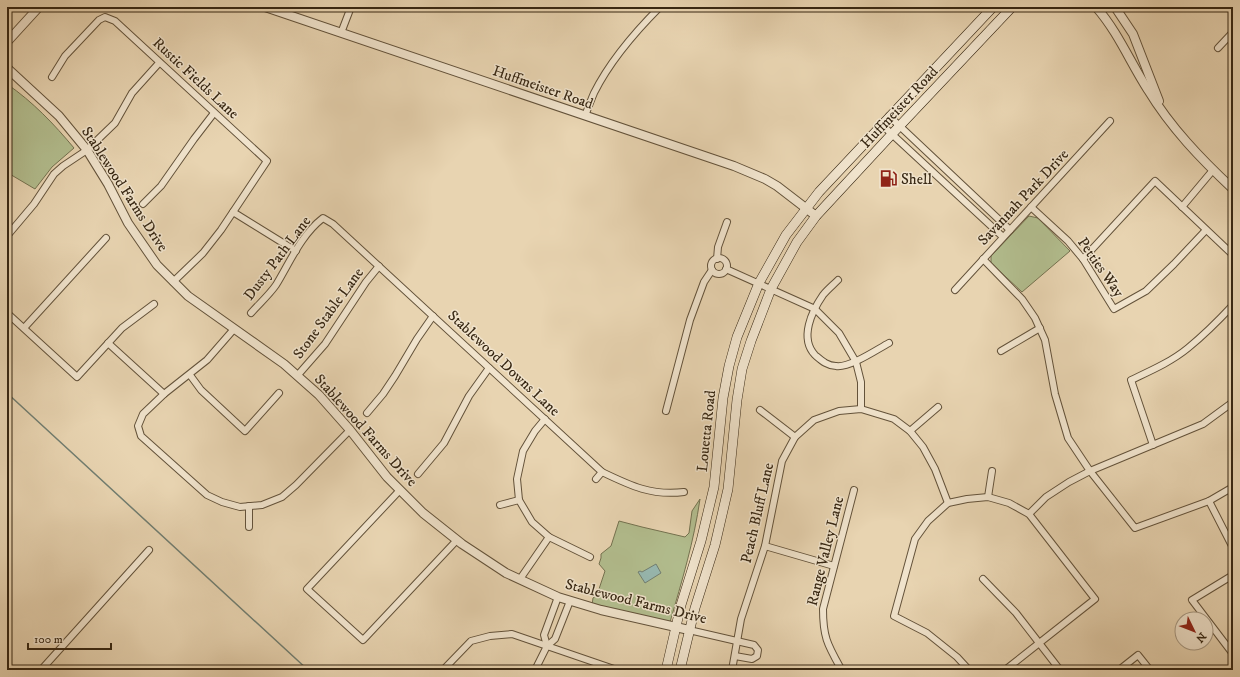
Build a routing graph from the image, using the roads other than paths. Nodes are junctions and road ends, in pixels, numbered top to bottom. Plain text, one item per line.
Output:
1 (39, 7) edge
2 (265, 7) edge
3 (351, 7) edge
4 (660, 7) edge
5 (993, 7) edge
6 (1012, 7) edge
7 (1096, 7) edge
8 (1115, 7) edge
9 (1122, 16) junction
10 (1109, 24) junction
11 (1233, 32) edge
12 (340, 33) junction
13 (7, 42) edge
14 (1218, 48) dead end
15 (159, 63) junction
16 (7, 68) edge
17 (52, 77) dead end
18 (214, 113) junction
19 (585, 116) junction
20 (889, 116) junction
21 (1168, 119) junction
22 (1110, 121) dead end
23 (881, 124) junction
24 (899, 126) junction
25 (892, 134) junction
26 (87, 150) junction
27 (1213, 170) junction
28 (953, 176) junction
29 (947, 183) junction
30 (1233, 189) edge
31 (143, 204) dead end
32 (1182, 206) junction
33 (1031, 207) junction
34 (806, 208) junction
35 (233, 212) junction
36 (816, 216) junction
37 (323, 218) joint
38 (727, 222) dead end
39 (1010, 230) junction
40 (1206, 230) junction
41 (7, 236) edge
42 (1003, 237) junction
43 (106, 238) dead end
44 (296, 251) junction
45 (1233, 255) edge
46 (717, 258) junction
47 (983, 259) junction
48 (1083, 259) junction
49 (379, 266) junction
50 (726, 269) junction
51 (712, 270) junction
52 (838, 280) dead end
53 (173, 282) junction
54 (758, 283) junction
55 (771, 289) junction
56 (955, 290) dead end
57 (154, 304) dead end
58 (1233, 305) edge
59 (815, 309) junction
60 (7, 313) edge
61 (251, 313) dead end
62 (433, 316) junction
63 (24, 328) junction
64 (1040, 328) junction
65 (234, 329) junction
66 (108, 343) junction
67 (889, 343) dead end
68 (1001, 351) dead end
69 (856, 362) junction
70 (489, 368) junction
71 (190, 374) junction
72 (297, 376) junction
73 (279, 393) dead end
74 (164, 394) junction
75 (723, 398) junction
76 (737, 400) junction
77 (1233, 402) edge
78 (938, 407) dead end
79 (861, 409) junction
80 (760, 410) dead end
81 (666, 411) dead end
82 (367, 413) dead end
83 (545, 419) junction
84 (350, 430) junction
85 (910, 431) junction
86 (795, 438) junction
87 (1153, 445) junction
88 (992, 471) dead end
89 (1090, 471) junction
90 (602, 472) junction
91 (418, 474) dead end
92 (596, 479) dead end
93 (1233, 487) edge
94 (400, 490) junction
95 (854, 490) dead end
96 (684, 492) dead end
97 (988, 496) junction
98 (519, 500) junction
99 (1209, 501) junction
100 (948, 503) junction
101 (500, 505) dead end
102 (248, 506) junction
103 (709, 514) junction
104 (1029, 514) junction
105 (722, 517) junction
106 (249, 527) dead end
107 (548, 537) junction
108 (457, 540) junction
109 (765, 546) junction
110 (1233, 548) edge
111 (149, 550) dead end
112 (590, 557) dead end
113 (834, 566) junction
114 (1233, 575) edge
115 (520, 579) junction
116 (983, 579) dead end
117 (558, 597) junction
118 (570, 601) junction
119 (676, 626) junction
120 (689, 630) junction
121 (737, 640) junction
122 (1039, 643) junction
123 (546, 646) junction
124 (1233, 654) edge
125 (735, 656) junction
126 (536, 668) dead end
127 (840, 669) edge
128 (41, 670) edge
129 (443, 670) edge
130 (617, 670) edge
131 (666, 670) edge
132 (680, 670) edge
133 (732, 670) edge
134 (969, 670) edge
135 (1004, 670) edge
136 (1060, 670) edge
137 (1119, 670) edge
138 (1150, 670) edge

1 - 13 street
2 - 12 street, Huffmeister Road
3 - 12 street
4 - 19 street
5 - 20 main road, Huffmeister Road
6 - 24 main road, Huffmeister Road
7 - 10 street
8 - 9 street
9 - 10 street
9 - 21 street
10 - 21 street
11 - 14 street
12 - 19 street, Huffmeister Road
15 - 17 street, Rustic Fields Lane
15 - 18 street, Rustic Fields Lane
15 - 26 street
16 - 26 street, Stablewood Farms Drive
18 - 31 street
18 - 35 street, Rustic Fields Lane
19 - 34 street, Huffmeister Road
20 - 23 main road, Huffmeister Road
20 - 24 street
21 - 27 street
22 - 33 street, Savannah Park Drive
23 - 25 street
23 - 34 main road, Huffmeister Road
24 - 25 main road, Huffmeister Road
24 - 28 street
25 - 29 street
25 - 36 main road, Huffmeister Road
26 - 41 street
26 - 53 street, Stablewood Farms Drive
27 - 30 street
27 - 32 street
28 - 29 street
28 - 39 street
29 - 42 street
32 - 40 street
32 - 48 street
33 - 39 street, Savannah Park Drive
33 - 48 street, Petties Way
34 - 36 street, Huffmeister Road
34 - 54 main road, Louetta Road
35 - 44 street
35 - 53 street
36 - 55 main road, Louetta Road
37 - 44 street, Dusty Path Lane
37 - 49 street, Stablewood Downs Lane
38 - 46 street
39 - 42 street, Savannah Park Drive
40 - 45 street
40 - 48 street, Petties Way
42 - 47 street, Savannah Park Drive
43 - 63 street
44 - 61 street, Dusty Path Lane
46 - 50 street
46 - 51 street
47 - 56 street, Savannah Park Drive
47 - 64 street
49 - 62 street, Stablewood Downs Lane
49 - 72 street, Stone Stable Lane
50 - 51 street
50 - 54 street
51 - 81 street
52 - 59 street
53 - 65 street, Stablewood Farms Drive
54 - 55 street
54 - 75 main road, Louetta Road
55 - 59 street
55 - 76 main road, Louetta Road
57 - 66 street
58 - 87 street
59 - 69 street
59 - 69 street
60 - 63 street
62 - 70 street, Stablewood Downs Lane
62 - 82 street
63 - 66 street
64 - 68 street
64 - 89 street
65 - 71 street
65 - 72 street, Stablewood Farms Drive
66 - 74 street
67 - 69 street
69 - 79 street
70 - 83 street, Stablewood Downs Lane
70 - 91 street
71 - 73 street
71 - 74 street
72 - 84 street, Stablewood Farms Drive
74 - 102 street
75 - 76 main road
75 - 103 main road, Louetta Road
76 - 105 main road, Louetta Road
77 - 87 street
78 - 85 street
79 - 85 street
79 - 86 street, Peach Bluff Lane
80 - 86 street
83 - 90 street, Stablewood Downs Lane
83 - 98 street
84 - 94 street, Stablewood Farms Drive
84 - 102 street
85 - 100 street
86 - 109 street, Peach Bluff Lane
87 - 89 street
88 - 97 street
89 - 99 street
89 - 104 street
90 - 92 street
90 - 96 street, Stablewood Downs Lane
93 - 99 street
94 - 108 street, Stablewood Farms Drive
94 - 108 street
95 - 113 street, Range Valley Lane
97 - 100 street
97 - 104 street
98 - 101 street
98 - 107 street
99 - 110 street
100 - 134 street
102 - 106 street
103 - 105 main road
103 - 119 main road, Louetta Road
104 - 122 street
105 - 120 main road, Louetta Road
107 - 112 street
107 - 115 street
108 - 115 street, Stablewood Farms Drive
109 - 113 street
109 - 121 street, Peach Bluff Lane
111 - 128 street
113 - 127 street, Range Valley Lane
114 - 124 street
115 - 117 street, Stablewood Farms Drive
116 - 122 street
117 - 118 street, Stablewood Farms Drive
117 - 123 street
118 - 119 street, Stablewood Farms Drive
118 - 123 street
119 - 120 street, Stablewood Farms Drive
119 - 131 main road, Louetta Road
120 - 121 street, Stablewood Farms Drive
120 - 132 main road, Louetta Road
121 - 125 street, Peach Bluff Lane
121 - 125 street, Stablewood Farms Drive
122 - 135 street
122 - 136 street
123 - 126 street
123 - 129 street
123 - 130 street
125 - 133 street, Peach Bluff Lane
137 - 138 street

